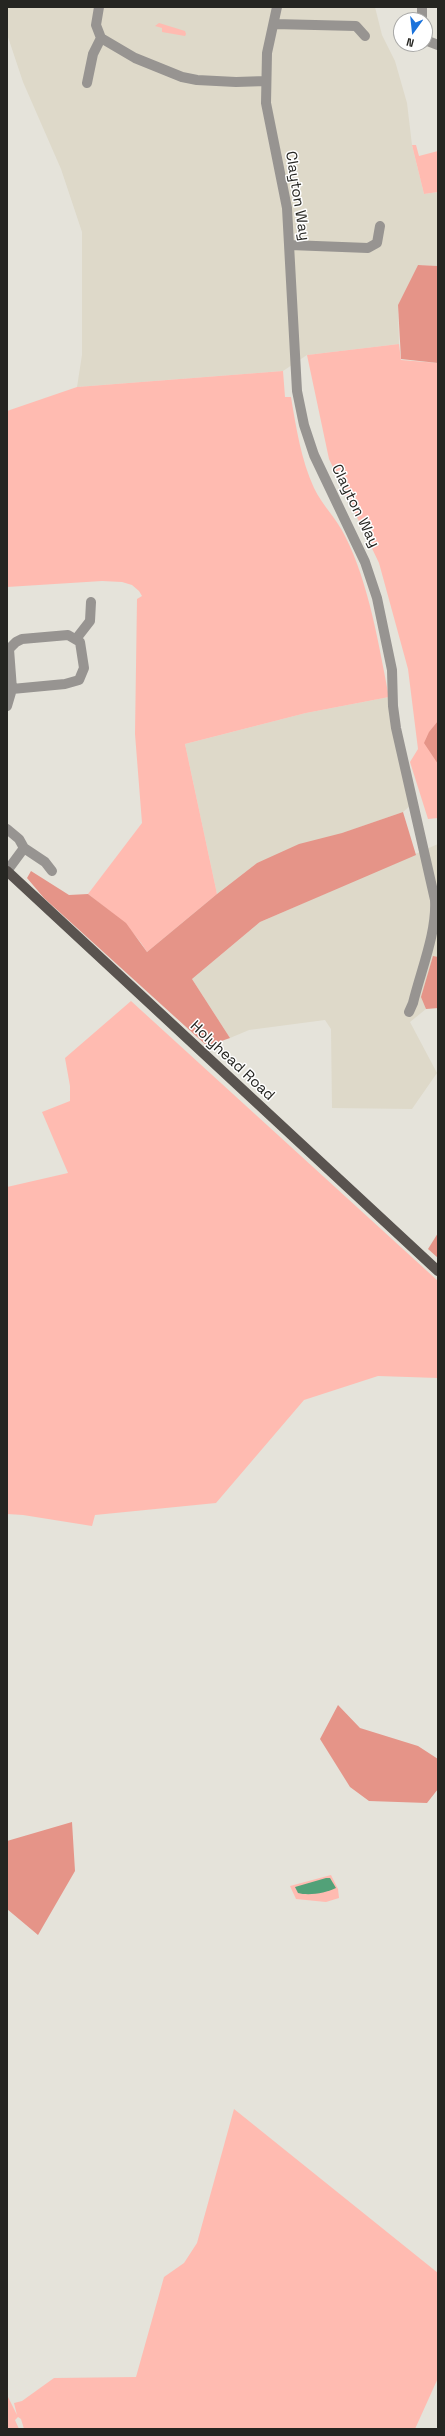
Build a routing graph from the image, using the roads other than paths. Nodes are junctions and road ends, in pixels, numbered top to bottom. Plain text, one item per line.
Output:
1 (99, 7) edge
2 (277, 7) edge
3 (274, 24) junction
4 (365, 36) dead end
5 (101, 38) junction
6 (266, 81) junction
7 (87, 83) dead end
8 (380, 226) dead end
9 (290, 245) junction
10 (91, 602) dead end
11 (76, 638) junction
12 (9, 643) edge
13 (12, 689) junction
14 (7, 706) edge
15 (7, 829) edge
16 (24, 848) junction
17 (7, 871) edge
18 (52, 871) dead end
19 (409, 1012) dead end
20 (438, 1271) edge

1 - 5 street
2 - 3 street, Clayton Way
3 - 4 street
3 - 6 street, Clayton Way
5 - 6 street
5 - 7 street
6 - 9 street, Clayton Way
8 - 9 street
9 - 19 street, Clayton Way
10 - 11 street
11 - 12 street
11 - 13 street
12 - 13 street
13 - 14 street
15 - 16 street
16 - 17 street
16 - 18 street
17 - 20 main road, Holyhead Road

